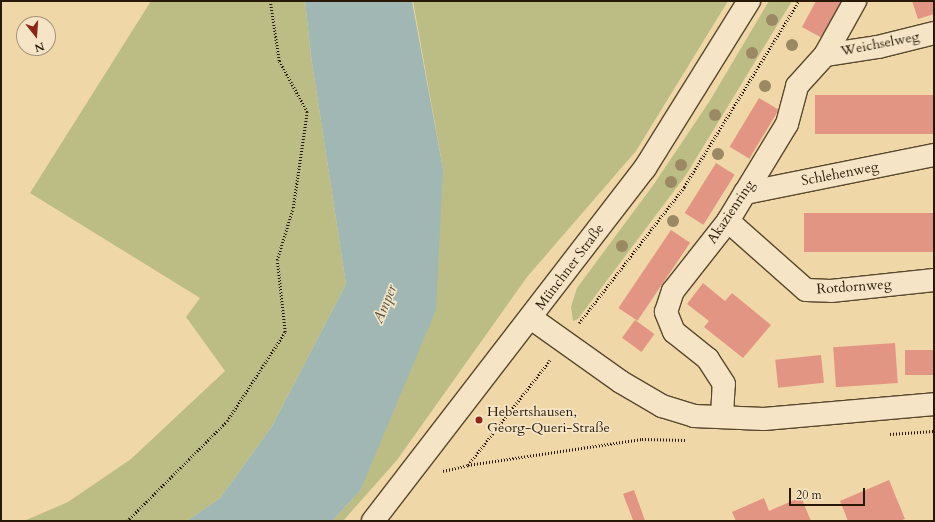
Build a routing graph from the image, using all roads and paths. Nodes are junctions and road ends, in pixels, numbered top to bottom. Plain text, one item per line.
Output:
1 (270, 1) edge
2 (749, 1) edge
3 (799, 1) edge
4 (856, 1) edge
5 (934, 33) edge
6 (825, 55) junction
7 (934, 156) edge
8 (745, 193) junction
9 (728, 221) junction
10 (934, 280) edge
11 (531, 318) junction
12 (566, 341) junction
13 (934, 404) edge
14 (722, 417) junction
15 (934, 431) edge
16 (887, 434) dead end
17 (689, 440) dead end
18 (468, 465) junction
19 (437, 473) dead end
20 (127, 521) edge
21 (373, 521) edge

1 - 20 path
2 - 11 street, Münchner Straße
3 - 12 path
4 - 6 street, Akazienring
5 - 6 street, Weichselweg
6 - 8 street, Akazienring
7 - 8 street, Schlehenweg
8 - 9 street, Akazienring
9 - 10 street, Rotdornweg
9 - 14 street, Akazienring
11 - 12 street
11 - 21 street, Münchner Straße
12 - 14 street
12 - 18 path
13 - 14 street
15 - 16 path
17 - 18 path
18 - 19 path

